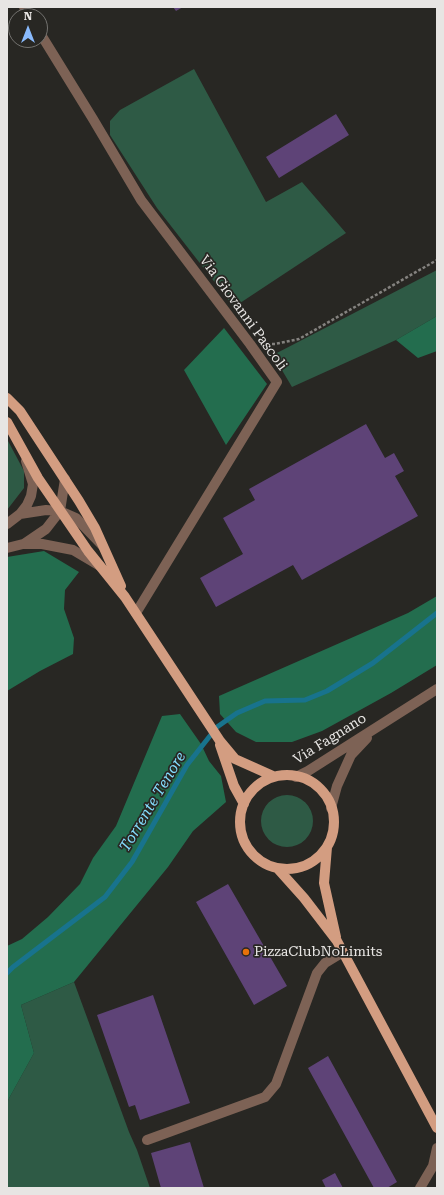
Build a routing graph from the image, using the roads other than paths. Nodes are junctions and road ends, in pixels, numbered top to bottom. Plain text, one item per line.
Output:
1 (48, 46) edge
2 (7, 398) edge
3 (7, 422) edge
4 (23, 451) junction
5 (65, 479) junction
6 (60, 511) junction
7 (20, 514) junction
8 (7, 524) edge
9 (23, 544) junction
10 (103, 546) junction
11 (7, 548) edge
12 (100, 566) junction
13 (125, 597) junction
14 (136, 613) junction
15 (437, 689) edge
16 (380, 725) junction
17 (220, 741) junction
18 (273, 776) junction
19 (296, 777) junction
20 (244, 804) junction
21 (331, 808) junction
22 (328, 846) junction
23 (278, 869) junction
24 (337, 941) junction
25 (343, 952) junction
26 (437, 1128) edge
27 (147, 1140) dead end
28 (437, 1148) edge
29 (420, 1188) edge

1 - 14 street, Via Giovanni Pascoli
2 - 5 main road
3 - 4 main road
4 - 6 main road
4 - 7 street
5 - 6 street
5 - 10 main road
6 - 7 street
6 - 9 street
6 - 10 street
6 - 12 main road
7 - 8 street
9 - 11 street
9 - 12 street
10 - 13 main road
12 - 13 main road
13 - 14 main road
14 - 17 main road
15 - 16 street, Via Fagnano
16 - 19 street, Via Fagnano
16 - 21 street, Via Fagnano
17 - 18 main road
17 - 20 main road
18 - 19 main road
18 - 20 main road
19 - 21 main road
20 - 23 main road
21 - 22 main road
22 - 23 main road
22 - 24 main road
23 - 24 main road
24 - 25 main road
25 - 26 main road
25 - 27 street
28 - 29 street

